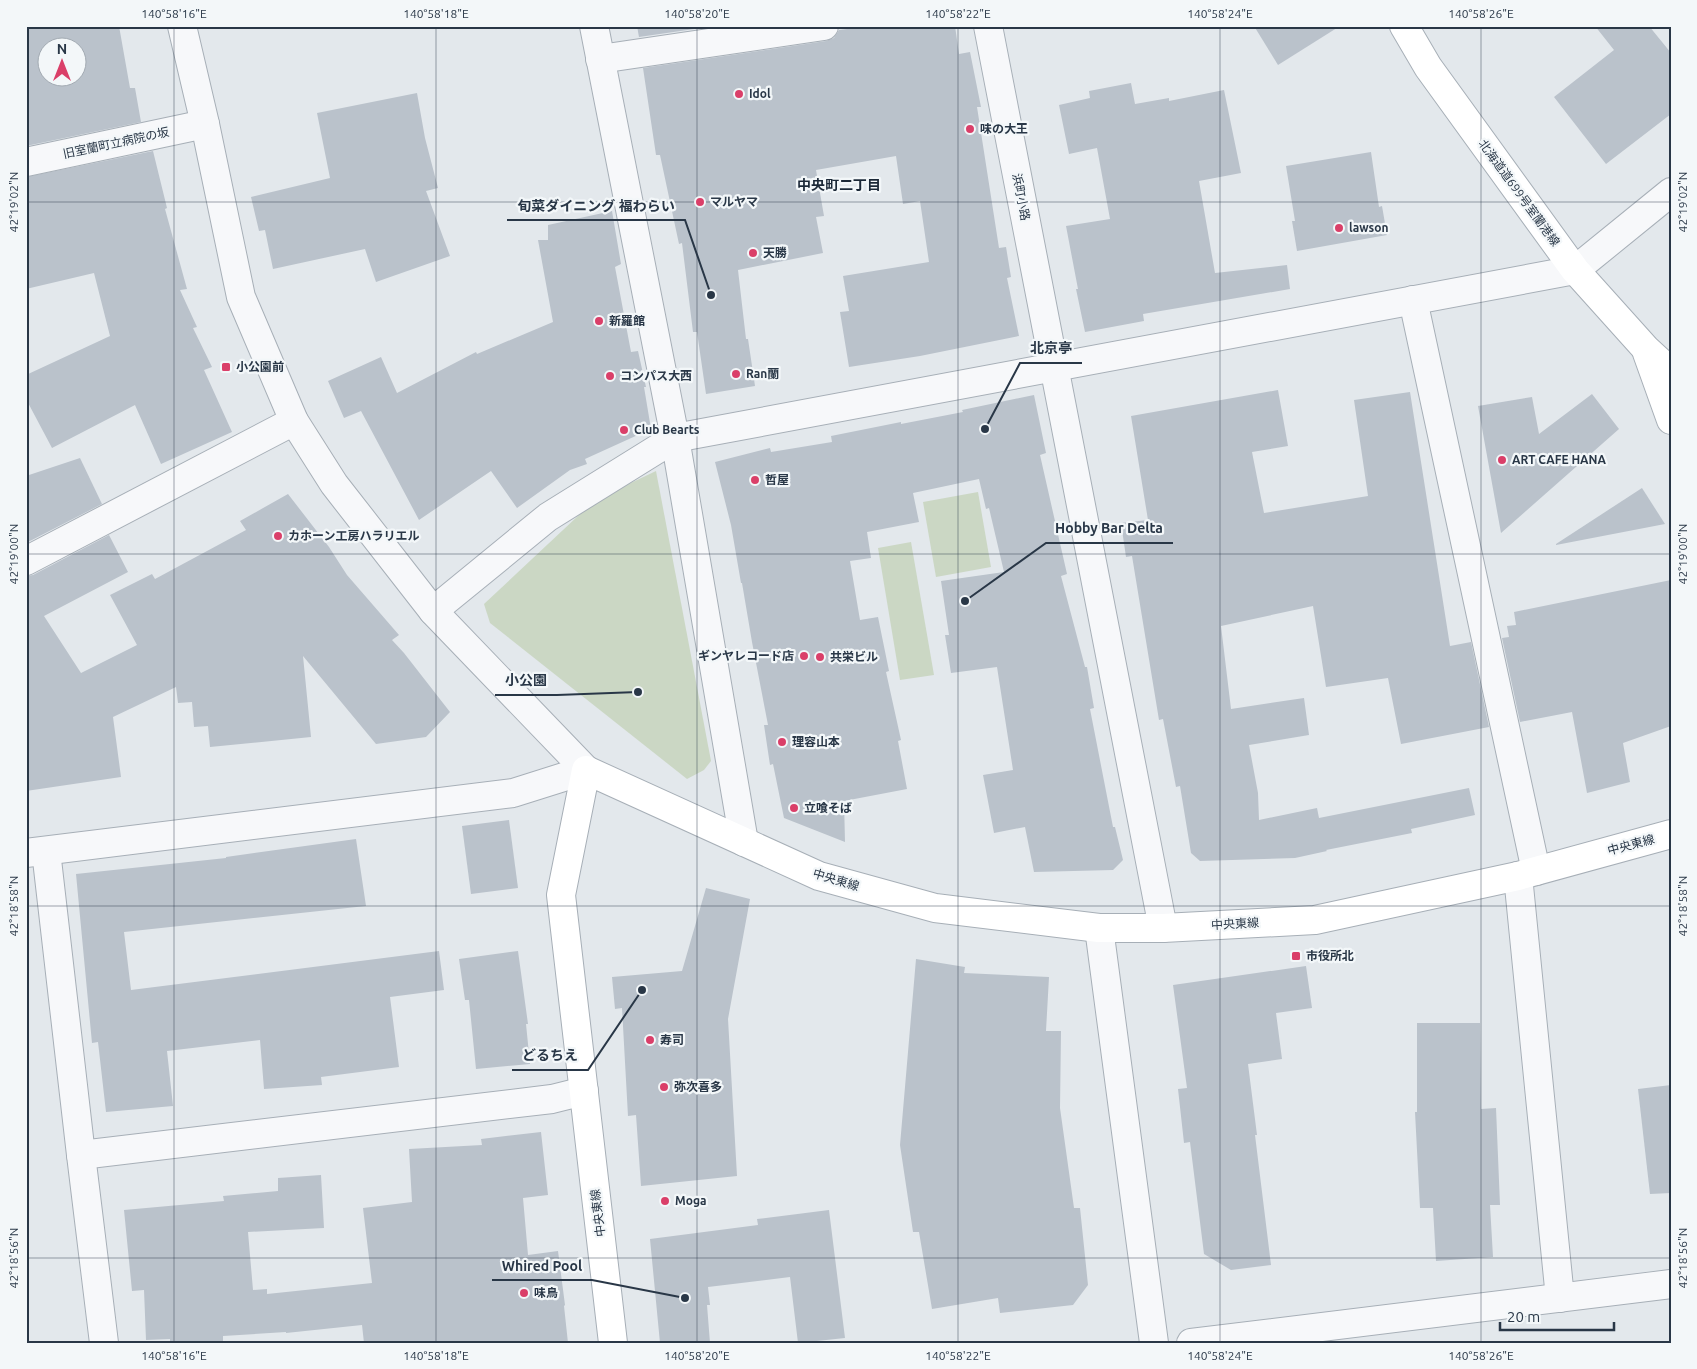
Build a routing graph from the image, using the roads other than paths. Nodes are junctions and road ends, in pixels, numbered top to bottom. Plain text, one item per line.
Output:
1 (182, 26) edge
2 (594, 26) edge
3 (824, 26) edge
4 (988, 26) edge
5 (1404, 26) edge
6 (600, 59) junction
7 (205, 124) junction
8 (26, 162) edge
9 (1671, 192) edge
10 (1575, 270) junction
11 (1414, 300) junction
12 (1646, 350) junction
13 (1671, 362) edge
14 (1054, 368) junction
15 (1671, 372) edge
16 (1671, 420) edge
17 (294, 421) junction
18 (675, 438) junction
19 (26, 561) edge
20 (434, 611) junction
21 (586, 770) junction
22 (1671, 834) edge
23 (744, 842) junction
24 (36, 852) edge
25 (1527, 874) junction
26 (1099, 928) junction
27 (1163, 928) junction
28 (584, 1091) junction
29 (81, 1155) junction
30 (1671, 1284) edge
31 (1560, 1298) junction
32 (104, 1343) edge
33 (614, 1343) edge
34 (1154, 1343) edge
35 (1191, 1343) edge

1 - 7 street
2 - 6 street
3 - 6 street
4 - 14 street, 浜町小路
5 - 10 main road, 北海道道699号室蘭港線
6 - 18 street
7 - 8 street, 旧室蘭町立病院の坂
7 - 17 street
9 - 10 street
10 - 11 street
10 - 12 main road, 北海道道699号室蘭港線
11 - 14 street
11 - 25 street
12 - 13 main road, 北海道道699号室蘭港線
12 - 15 main road, 北海道道699号室蘭港線
12 - 16 main road, 北海道道699号室蘭港線
14 - 18 street
14 - 27 street, 浜町小路
17 - 19 street
17 - 20 street
18 - 20 street
18 - 23 street
20 - 21 street
21 - 23 main road, 中央東線
21 - 24 street
21 - 28 main road, 中央東線
22 - 25 main road, 中央東線
23 - 26 main road, 中央東線
24 - 29 street
25 - 27 main road, 中央東線
25 - 31 street
26 - 27 main road, 中央東線
26 - 34 street
28 - 29 street
28 - 33 main road, 中央東線
29 - 32 street
30 - 31 street
31 - 35 street

